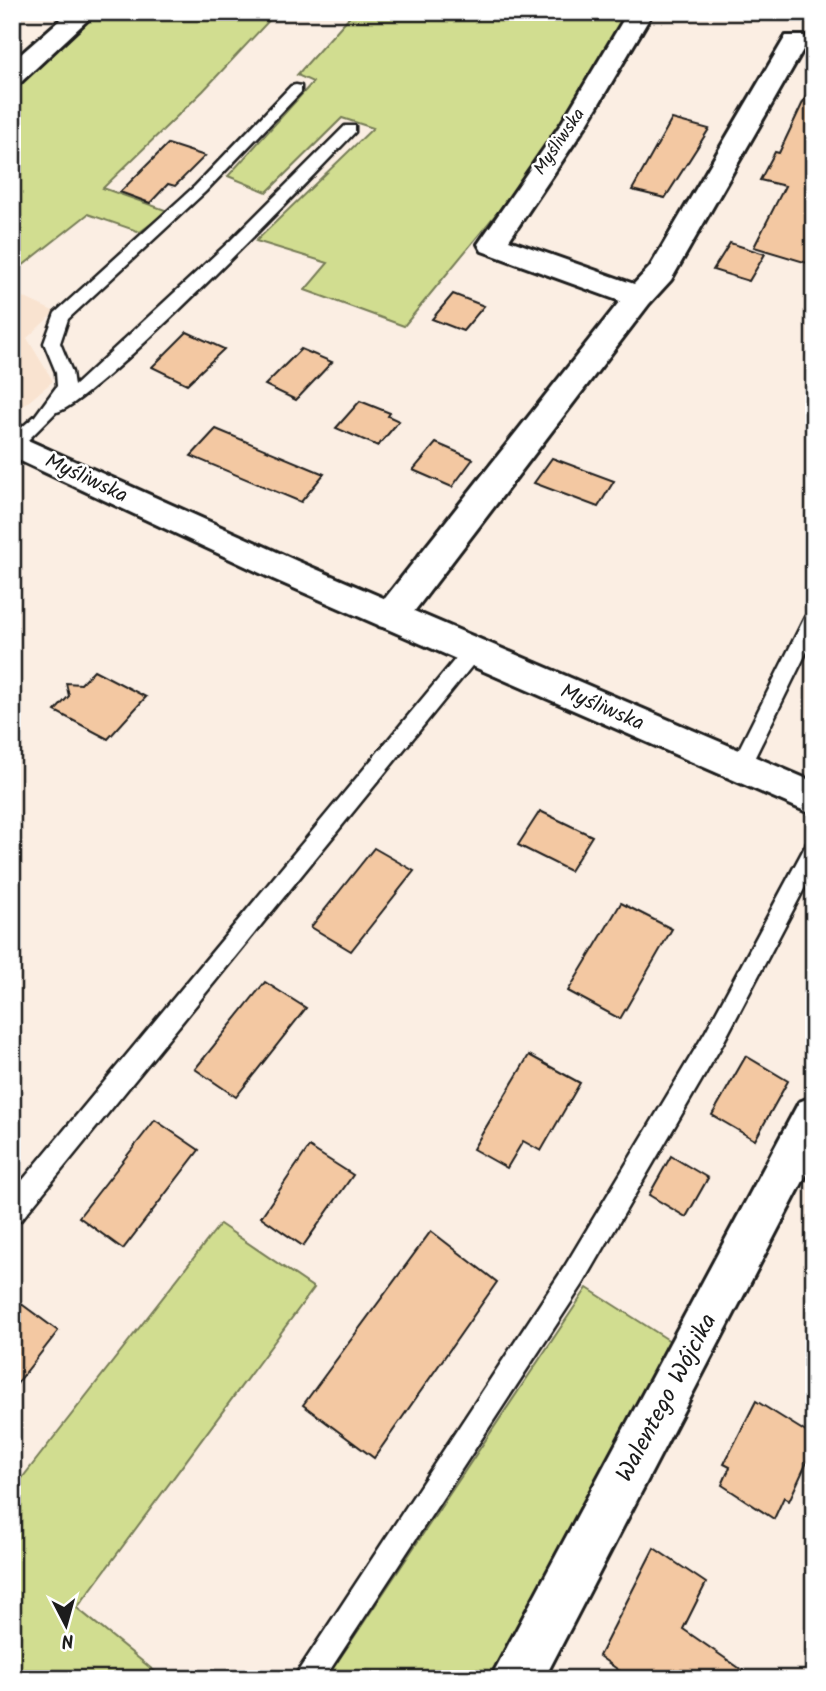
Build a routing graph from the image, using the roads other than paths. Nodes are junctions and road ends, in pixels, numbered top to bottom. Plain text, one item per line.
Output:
1 (85, 12) edge
2 (641, 12) edge
3 (795, 41) dead end
4 (15, 70) edge
5 (296, 89) dead end
6 (350, 129) dead end
7 (639, 298) junction
8 (41, 420) junction
9 (13, 444) edge
10 (391, 616) junction
11 (814, 617) edge
12 (473, 651) junction
13 (740, 767) junction
14 (814, 799) edge
15 (814, 849) edge
16 (814, 1116) edge
17 (12, 1212) edge
18 (307, 1679) edge
19 (516, 1679) edge

1 - 4 street
2 - 7 street, Myśliwska
3 - 7 street
5 - 8 lane
6 - 8 lane
7 - 10 street
8 - 9 lane
9 - 10 street, Myśliwska
10 - 12 street, Myśliwska
11 - 13 lane
12 - 13 street, Myśliwska
12 - 17 lane
13 - 14 street, Myśliwska
15 - 18 lane
16 - 19 street, Walentego Wójcika

